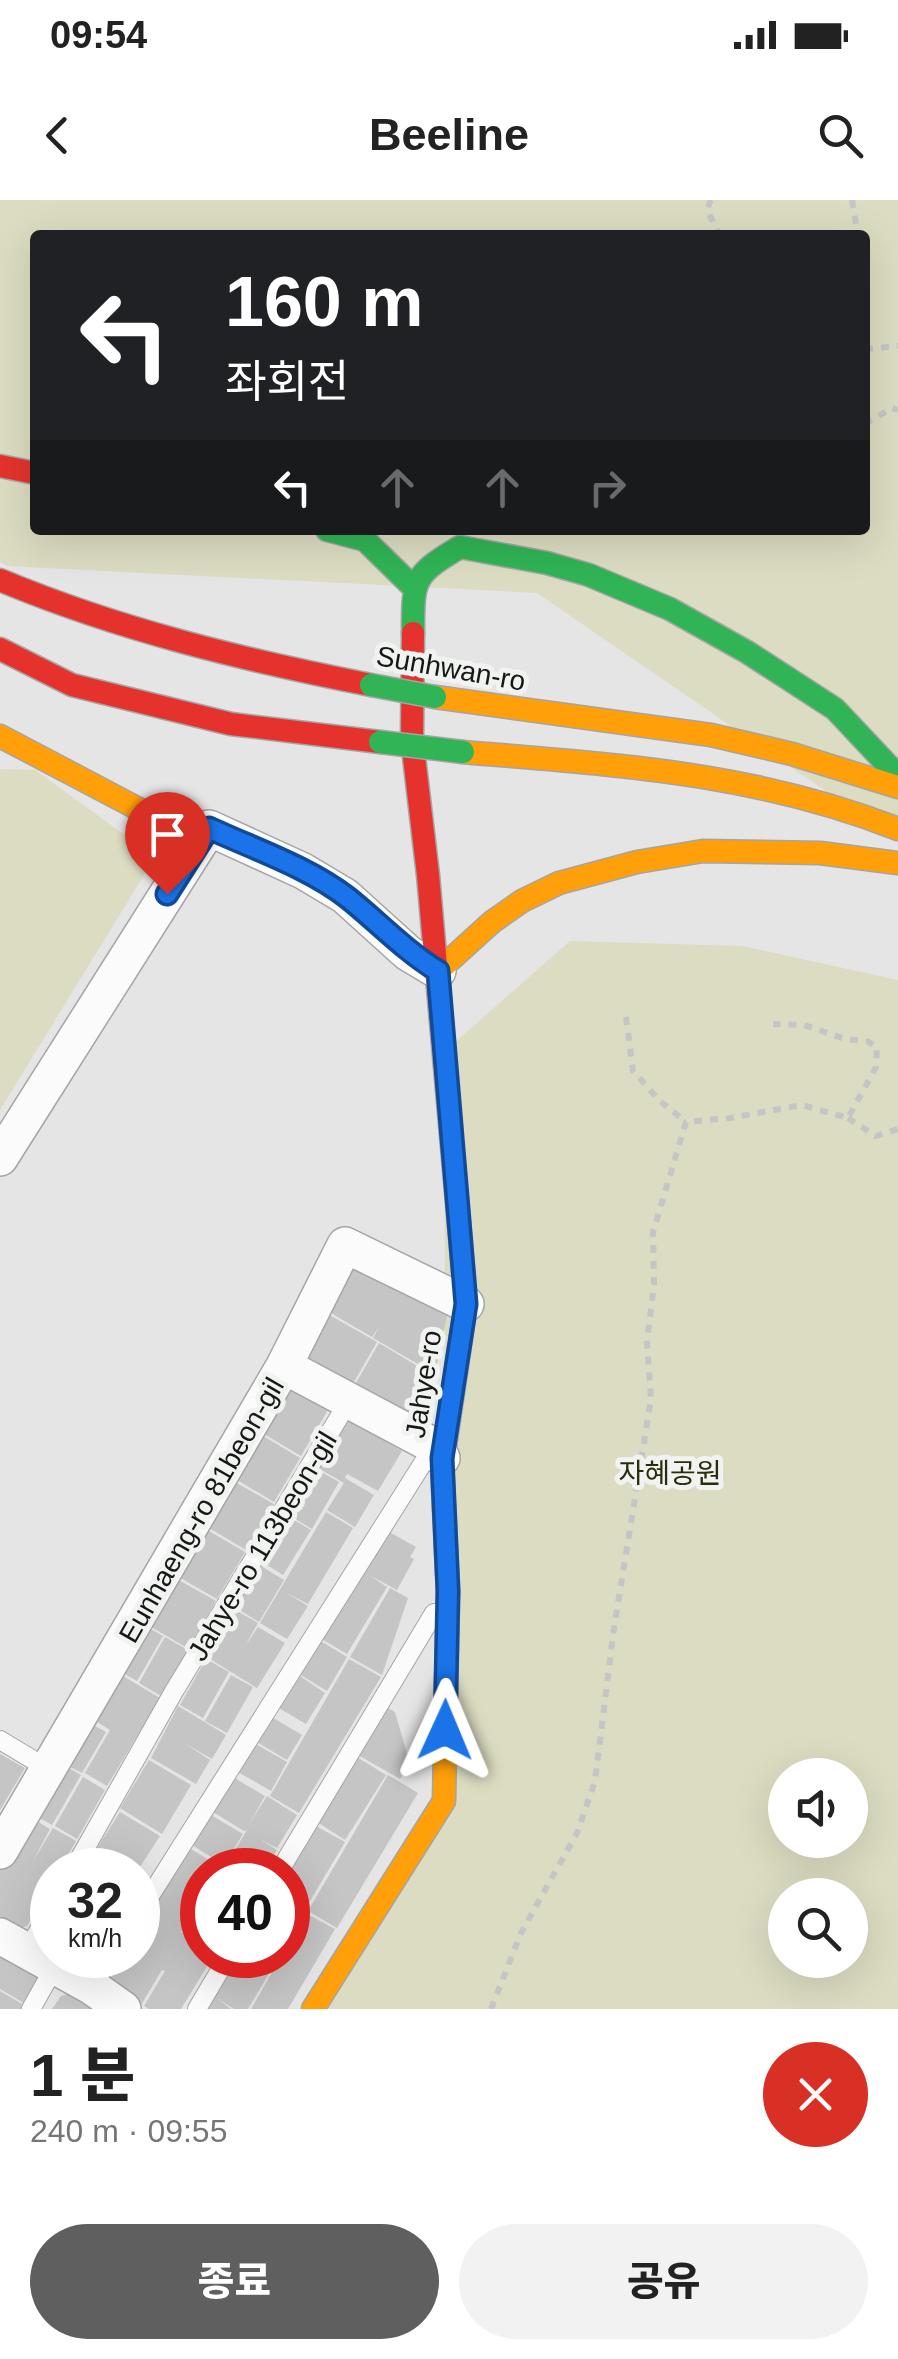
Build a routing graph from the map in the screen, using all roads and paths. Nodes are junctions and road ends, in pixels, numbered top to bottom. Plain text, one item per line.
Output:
1 (711, 200) edge
2 (852, 200) edge
3 (717, 230) edge
4 (857, 230) edge
5 (898, 346) edge
6 (870, 349) edge
7 (898, 410) edge
8 (870, 421) edge
9 (0, 466) edge
10 (30, 472) edge
11 (346, 535) edge
12 (0, 580) edge
13 (412, 587) junction
14 (0, 649) edge
15 (0, 736) edge
16 (898, 776) edge
17 (898, 787) edge
18 (209, 828) junction
19 (898, 830) edge
20 (898, 862) edge
21 (438, 971) junction
22 (626, 1017) dead end
23 (773, 1024) dead end
24 (848, 1118) junction
25 (686, 1122) junction
26 (898, 1129) edge
27 (0, 1158) edge
28 (466, 1304) junction
29 (284, 1366) junction
30 (350, 1399) junction
31 (438, 1452) junction
32 (448, 1591) junction
33 (0, 1740) edge
34 (50, 1770) junction
35 (2, 1844) edge
36 (86, 1848) edge
37 (293, 1848) edge
38 (160, 1880) edge
39 (27, 1952) edge
40 (98, 1978) edge
41 (216, 1978) edge
42 (92, 1988) junction
43 (30, 2009) edge
44 (123, 2009) edge
45 (197, 2009) edge
46 (314, 2009) edge
47 (491, 2009) edge

1 - 3 path
2 - 4 path
5 - 6 path
7 - 8 path
9 - 10 main road
11 - 13 main road
12 - 17 main road, Sunhwan-ro, bridge
13 - 16 main road
13 - 21 main road, Jahye-ro
14 - 19 main road, bridge
15 - 18 main road
18 - 21 street
18 - 27 street
20 - 21 main road
21 - 28 main road, Jahye-ro
22 - 25 path
23 - 24 path
24 - 25 path
24 - 26 path
25 - 47 path
28 - 29 street, Eunhaeng-ro 81beon-gil
28 - 31 main road, Jahye-ro
29 - 30 street, Jahye-ro 113beon-gil
29 - 34 street, Eunhaeng-ro 81beon-gil
30 - 31 street, Jahye-ro 113beon-gil
30 - 36 lane, Jahye-ro 113beon-gil
31 - 32 main road, Jahye-ro
31 - 38 lane
32 - 37 lane
32 - 46 main road, Jahye-ro
33 - 34 lane
34 - 35 street, Eunhaeng-ro 81beon-gil
39 - 42 street
39 - 43 lane
40 - 42 lane
41 - 45 lane
42 - 44 street

